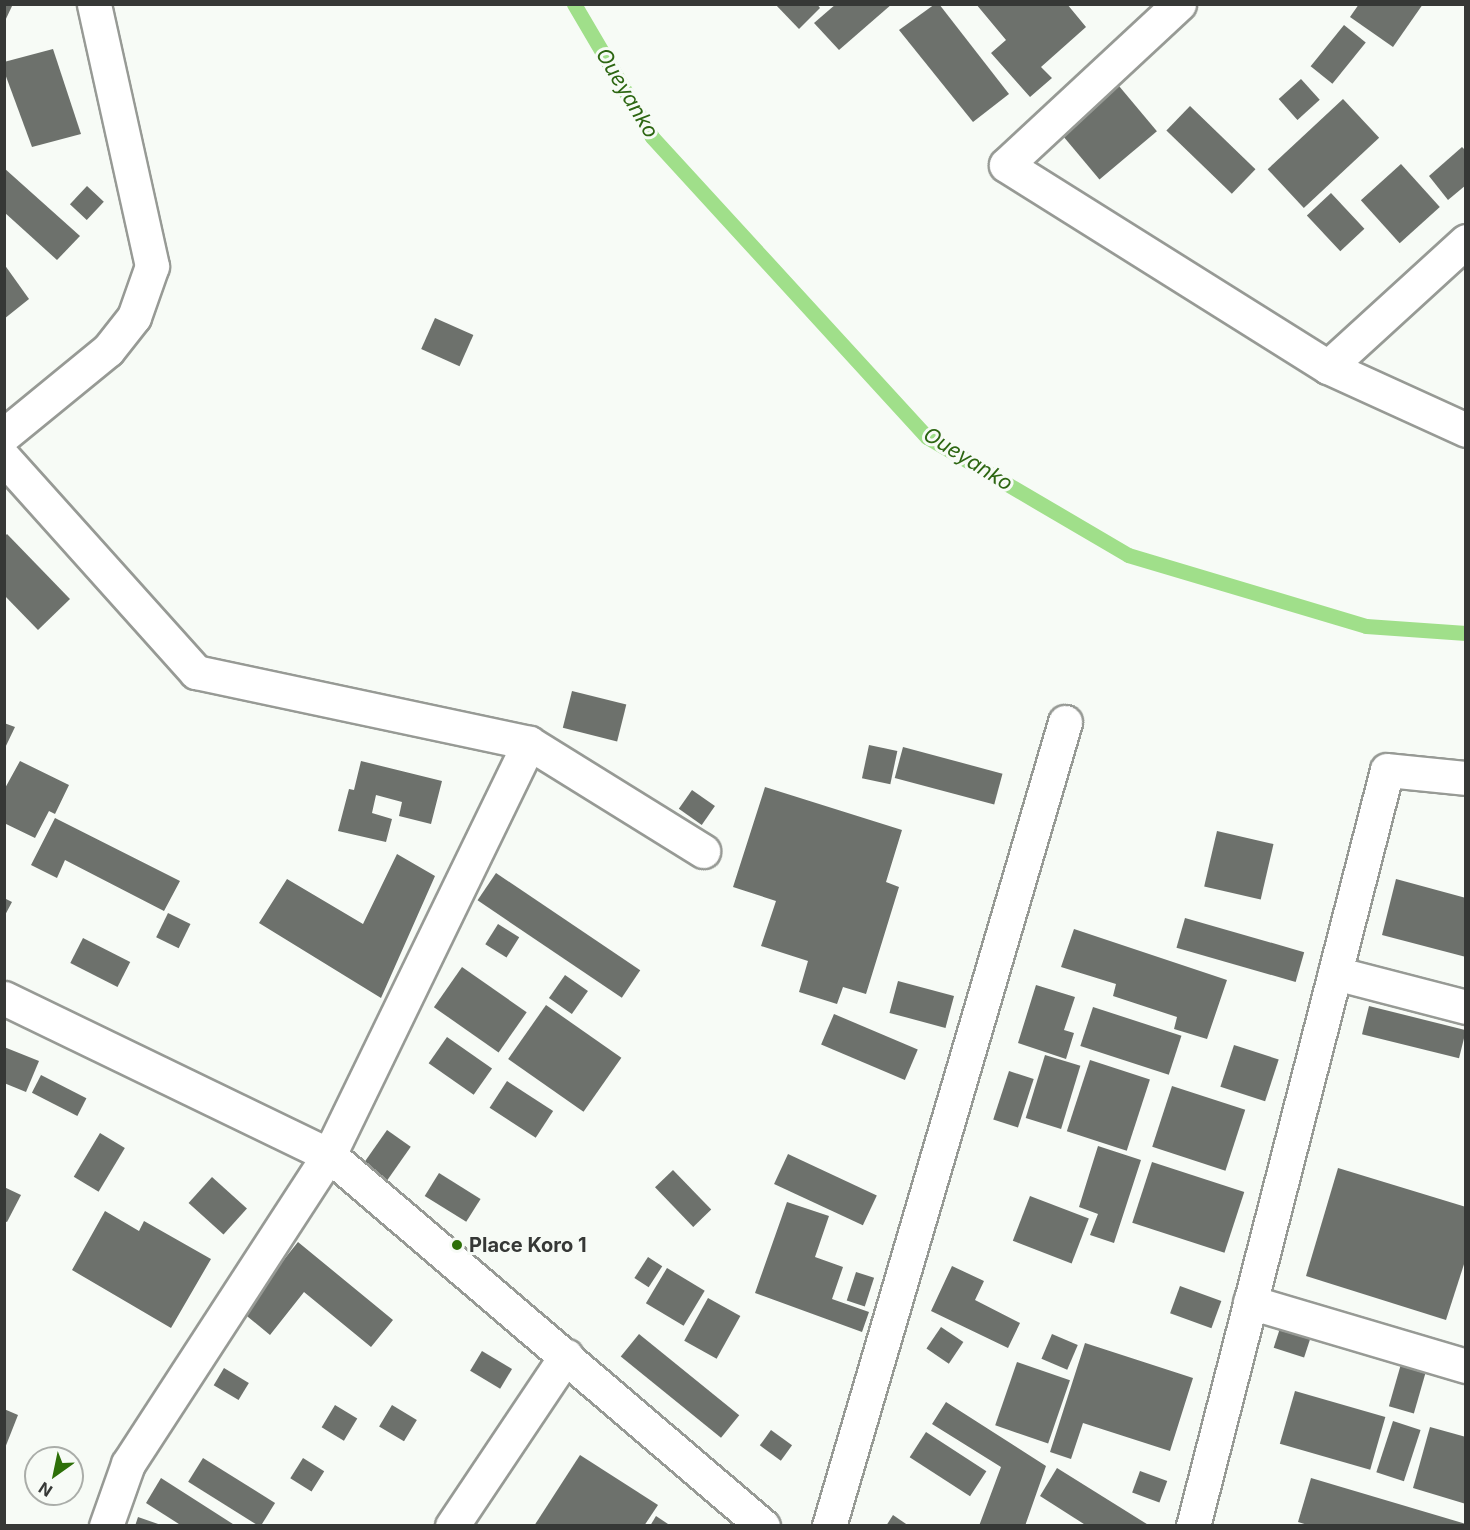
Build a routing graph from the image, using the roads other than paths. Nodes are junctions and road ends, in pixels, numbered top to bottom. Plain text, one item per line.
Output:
1 (94, 4) edge
2 (1179, 4) edge
3 (1466, 241) edge
4 (1328, 367) junction
5 (1466, 430) edge
6 (4, 435) edge
7 (4, 458) edge
8 (1065, 722) dead end
9 (529, 743) junction
10 (1466, 778) edge
11 (703, 850) dead end
12 (1335, 973) junction
13 (4, 998) edge
14 (1466, 1006) edge
15 (329, 1155) junction
16 (1250, 1302) junction
17 (566, 1356) junction
18 (1466, 1366) edge
19 (106, 1526) edge
20 (452, 1526) edge
21 (763, 1526) edge
22 (829, 1526) edge
23 (1192, 1526) edge

1 - 6 street
2 - 4 street
3 - 4 street
4 - 5 street
7 - 9 street
8 - 22 street
9 - 11 street
9 - 15 street
10 - 12 street
12 - 14 street
12 - 16 street
13 - 15 street
15 - 17 street
15 - 19 street
16 - 18 street
16 - 23 street
17 - 20 street
17 - 21 street

